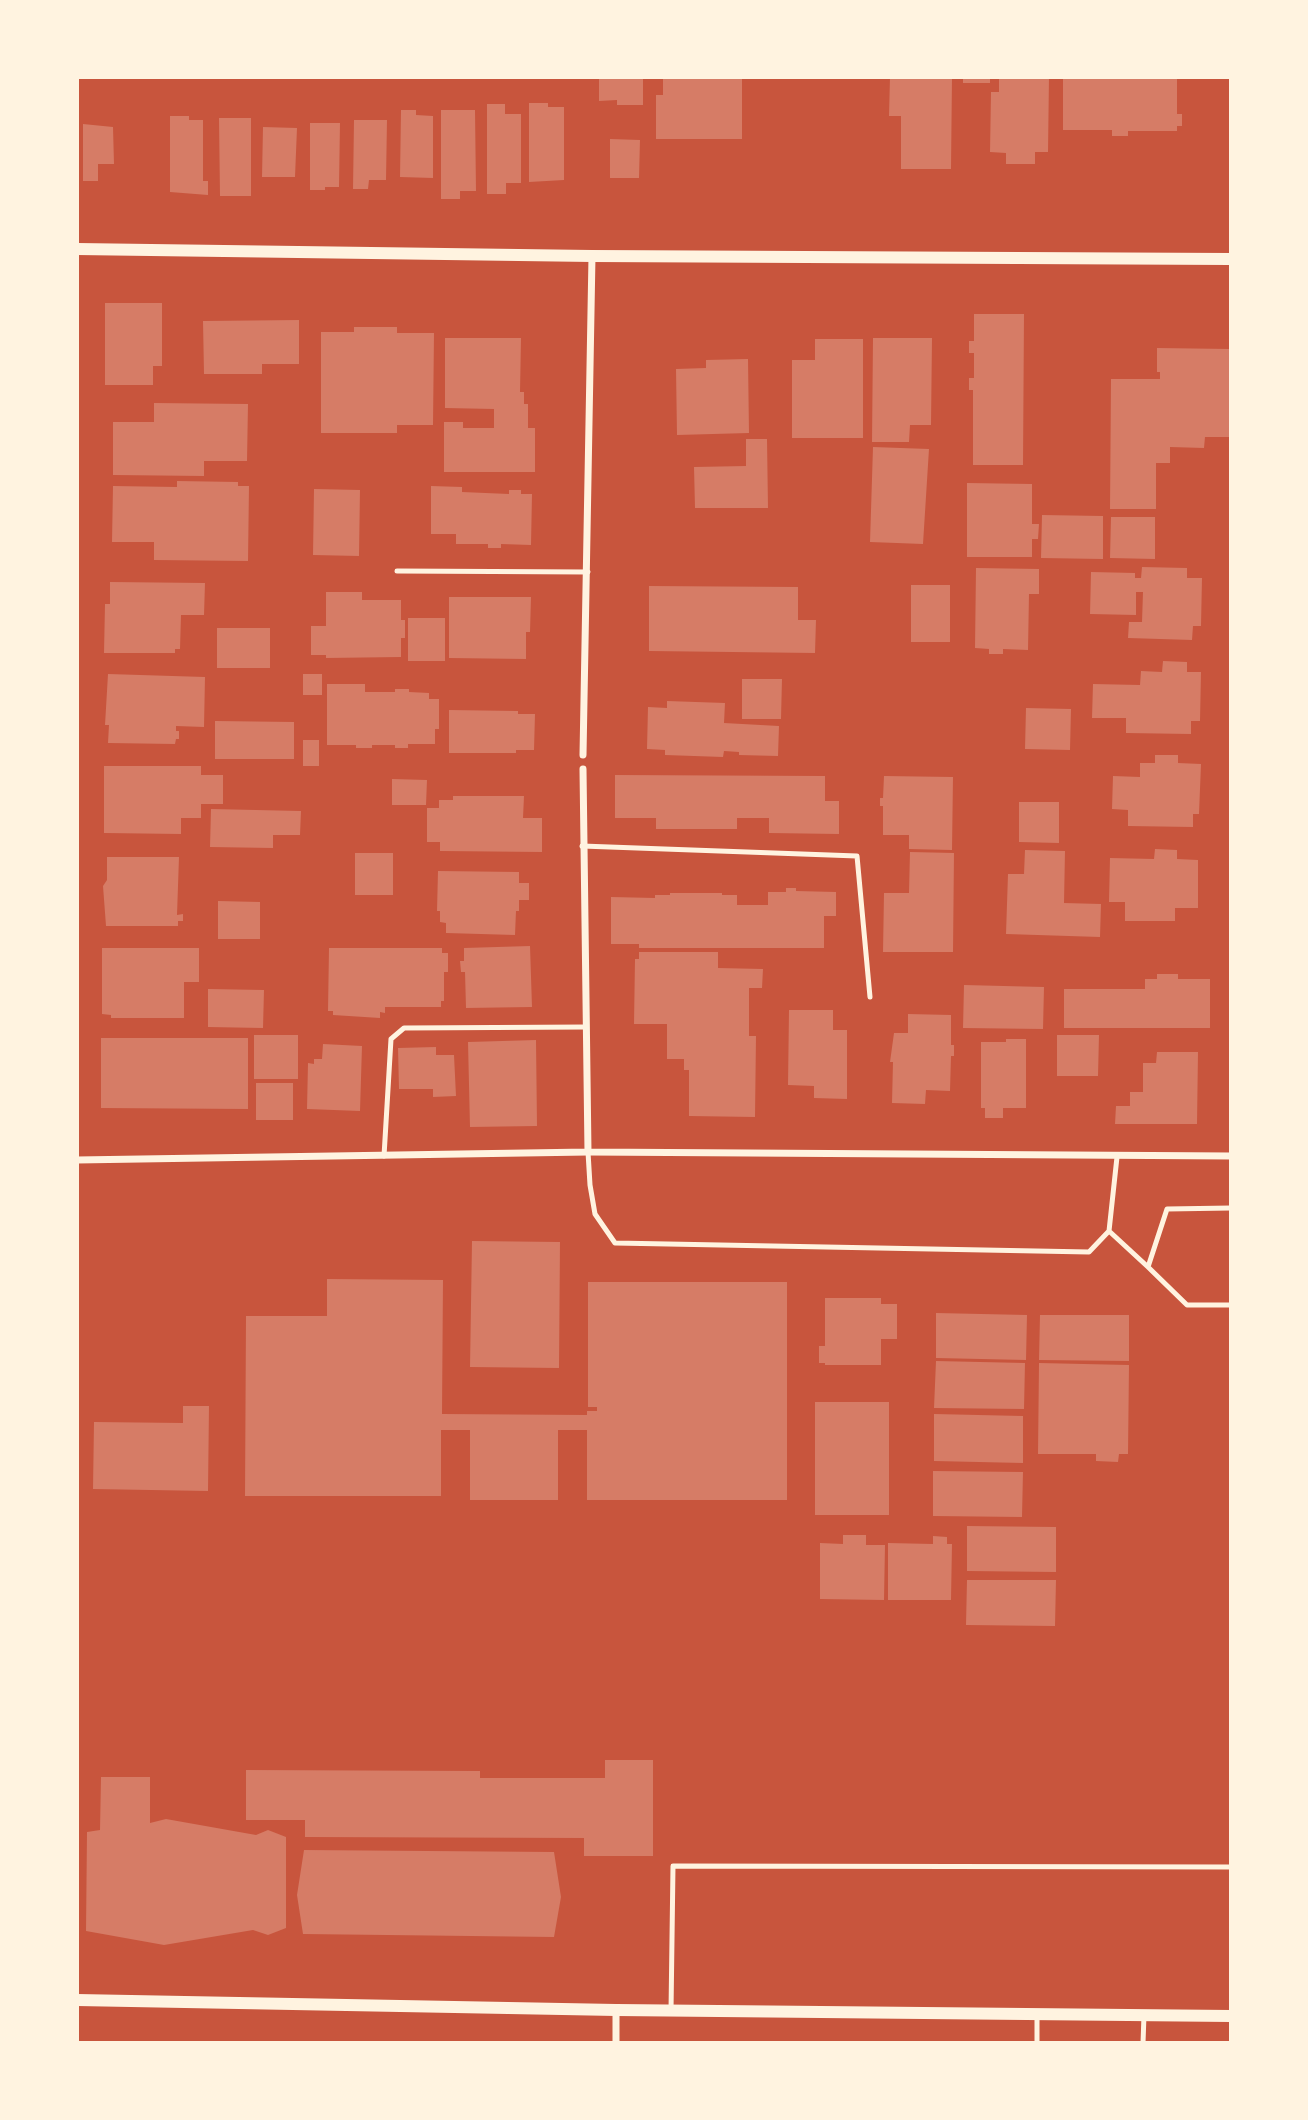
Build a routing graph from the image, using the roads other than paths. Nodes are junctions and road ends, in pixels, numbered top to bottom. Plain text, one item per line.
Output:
1 (77, 249) edge
2 (592, 256) junction
3 (1231, 259) edge
4 (397, 571) dead end
5 (588, 572) junction
6 (583, 755) dead end
7 (583, 769) dead end
8 (582, 846) junction
9 (870, 997) dead end
10 (586, 1027) junction
11 (588, 1152) junction
12 (384, 1156) junction
13 (1231, 1156) edge
14 (1117, 1157) junction
15 (77, 1160) edge
16 (1231, 1208) edge
17 (1109, 1231) junction
18 (1147, 1267) junction
19 (1231, 1305) edge
20 (1231, 1867) edge
21 (77, 2000) edge
22 (616, 2010) junction
23 (671, 2011) junction
24 (1037, 2014) junction
25 (1144, 2015) junction
26 (1231, 2016) edge
27 (616, 2043) edge
28 (1037, 2043) edge
29 (1143, 2043) edge

1 - 2 street
2 - 3 street
2 - 5 street
4 - 5 lane
5 - 6 street
7 - 8 street
8 - 9 lane
8 - 10 street
10 - 11 street
10 - 12 lane
11 - 12 street
11 - 14 street
11 - 17 lane
12 - 15 street
13 - 14 street
14 - 17 lane
16 - 18 lane
17 - 18 lane
18 - 19 lane
20 - 23 lane
21 - 22 street
22 - 23 street
22 - 27 street
23 - 24 street
24 - 25 street
24 - 28 lane
25 - 26 street
25 - 29 lane

